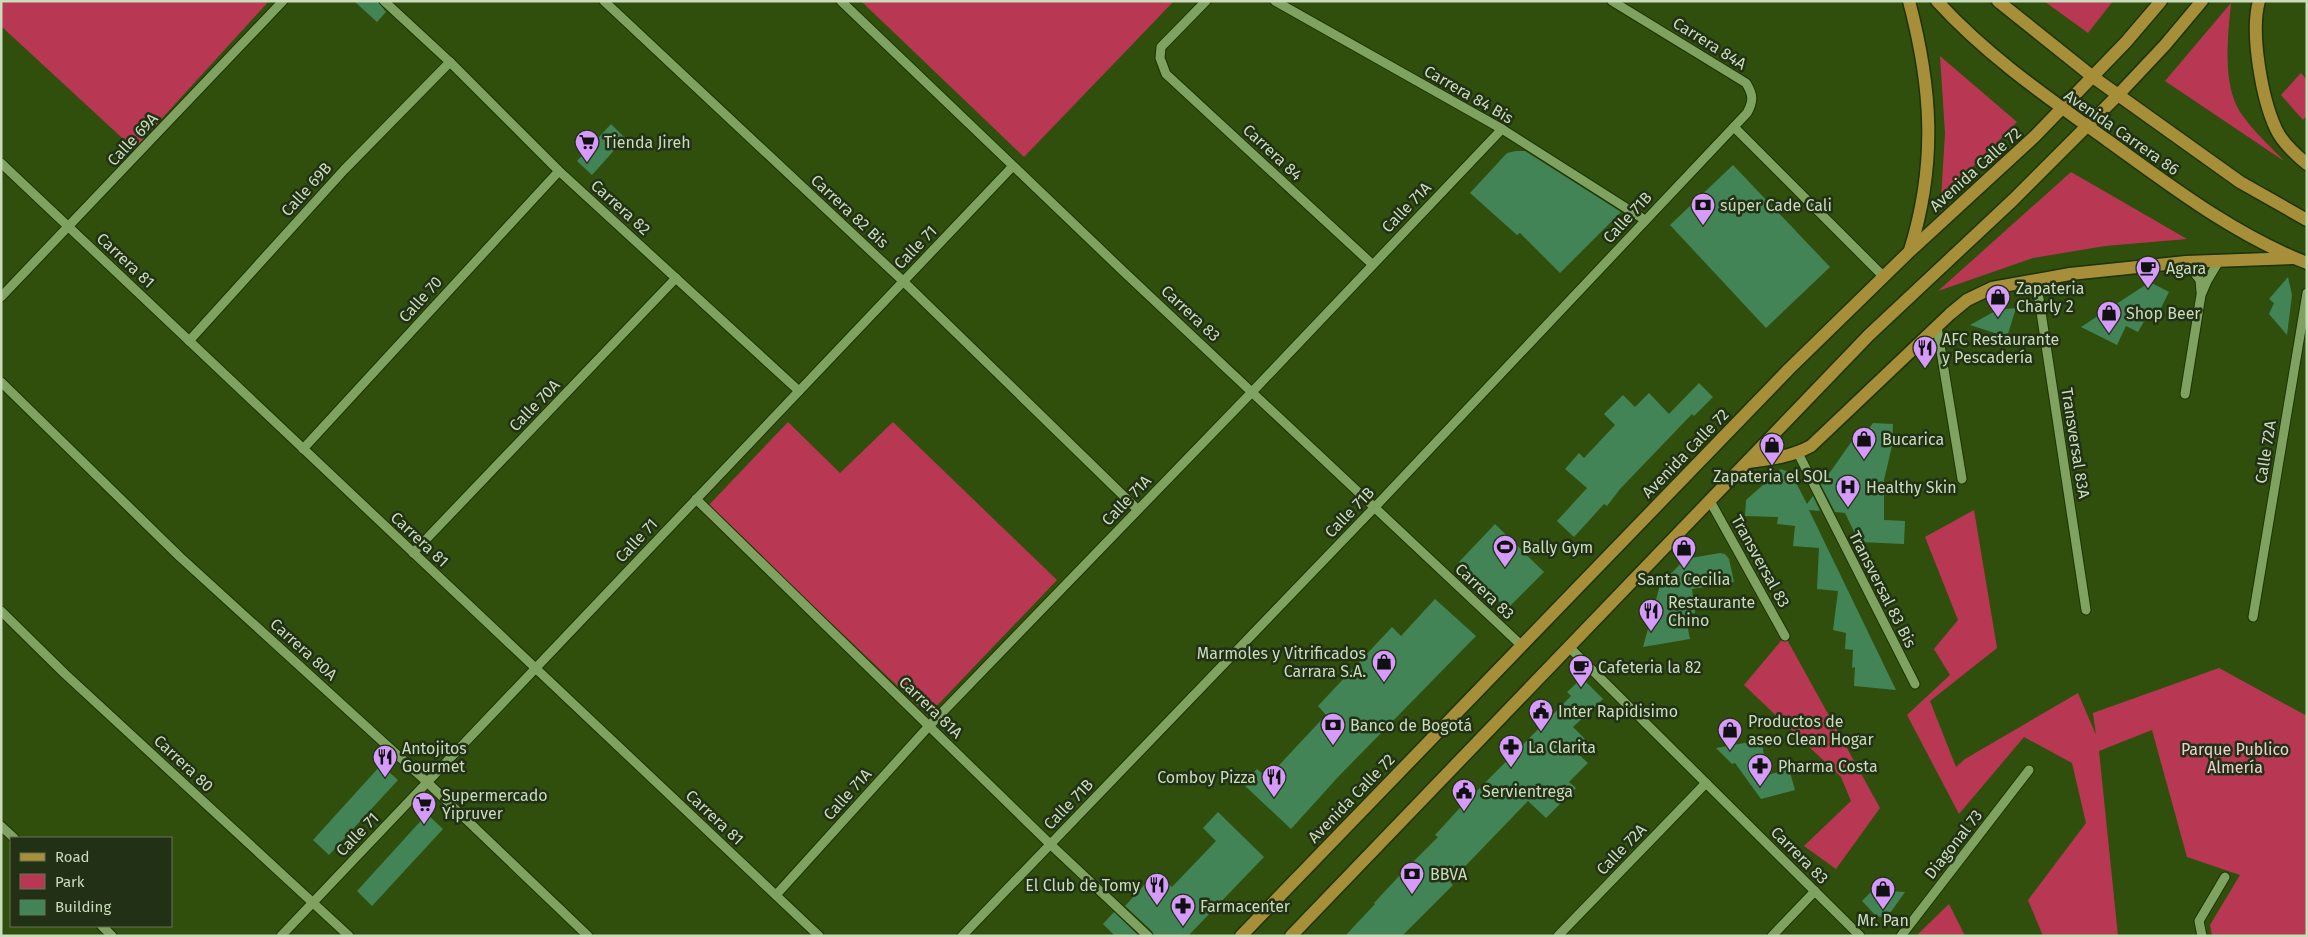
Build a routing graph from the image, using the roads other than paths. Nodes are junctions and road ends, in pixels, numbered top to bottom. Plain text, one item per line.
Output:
1 (283, 1) edge
2 (384, 1) edge
3 (604, 1) edge
4 (841, 1) edge
5 (1206, 1) edge
6 (1275, 1) edge
7 (1612, 1) edge
8 (1909, 1) edge
9 (1937, 1) edge
10 (1998, 1) edge
11 (2161, 1) edge
12 (2202, 1) edge
13 (2259, 1) edge
14 (450, 62) junction
15 (2093, 77) junction
16 (2118, 95) junction
17 (1752, 105) joint
18 (2062, 110) junction
19 (1734, 127) junction
20 (2087, 127) junction
21 (1502, 129) junction
22 (1, 163) edge
23 (2307, 164) edge
24 (1013, 166) junction
25 (559, 171) junction
26 (1645, 220) junction
27 (2307, 220) edge
28 (68, 227) junction
29 (1910, 251) junction
30 (2293, 258) junction
31 (2219, 260) junction
32 (2186, 262) junction
33 (2307, 263) edge
34 (1372, 264) junction
35 (1884, 277) junction
36 (676, 278) junction
37 (2036, 280) junction
38 (903, 281) junction
39 (2307, 293) edge
40 (2201, 295) junction
41 (1, 297) edge
42 (1937, 326) junction
43 (189, 340) junction
44 (1, 382) edge
45 (798, 391) junction
46 (1253, 391) junction
47 (2185, 394) dead end
48 (303, 449) junction
49 (1798, 453) junction
50 (1748, 462) junction
51 (1962, 479) dead end
52 (696, 499) junction
53 (1710, 501) junction
54 (1374, 508) junction
55 (1137, 509) junction
56 (413, 553) junction
57 (2086, 610) dead end
58 (1, 611) edge
59 (2253, 617) dead end
60 (1785, 636) dead end
61 (1521, 645) junction
62 (1569, 647) junction
63 (535, 668) junction
64 (1915, 684) dead end
65 (929, 726) junction
66 (2029, 770) dead end
67 (427, 782) junction
68 (1706, 783) junction
69 (1, 826) edge
70 (13, 837) edge
71 (1050, 844) junction
72 (2226, 877) dead end
73 (1815, 891) junction
74 (776, 895) junction
75 (313, 902) junction
76 (103, 927) edge
77 (112, 936) edge
78 (281, 936) edge
79 (349, 936) edge
80 (588, 936) edge
81 (819, 936) edge
82 (962, 936) edge
83 (1148, 936) edge
84 (1240, 936) edge
85 (1291, 936) edge
86 (1558, 936) edge
87 (1772, 936) edge
88 (1860, 936) edge
89 (1901, 936) edge
90 (2202, 936) edge

1 - 28 street, Calle 69A
2 - 14 street, Carrera 82
3 - 38 street, Carrera 82 Bis
4 - 24 street, Carrera 83
5 - 34 street, Carrera 84
6 - 21 street, Carrera 84 Bis
7 - 17 street, Carrera 84A
8 - 29 main road
9 - 18 main road, Avenida Carrera 86
10 - 15 main road, Avenida Carrera 86
11 - 15 main road, Avenida Calle 72
12 - 16 main road
13 - 23 main road
14 - 25 street, Carrera 82
14 - 43 street, Calle 69B
15 - 16 main road, Avenida Carrera 86
15 - 18 main road, Avenida Calle 72
16 - 20 main road
16 - 27 main road, Avenida Carrera 86
17 - 19 street, Calle 71B
18 - 20 main road, Avenida Carrera 86
18 - 29 main road, Avenida Calle 72
19 - 26 street, Calle 71B
19 - 35 street
20 - 30 main road, Avenida Carrera 86
20 - 50 main road
21 - 26 street, Carrera 84 Bis
21 - 34 street, Calle 71A
22 - 28 street, Carrera 81
24 - 38 street, Calle 71
24 - 46 street, Carrera 83
25 - 36 street, Carrera 82
25 - 48 street, Calle 70
26 - 54 street, Calle 71B
28 - 41 street, Calle 69A
28 - 43 street, Carrera 81
29 - 35 main road, Avenida Calle 72
30 - 31 main road
30 - 33 main road, Avenida Carrera 86
31 - 32 main road
31 - 40 street
32 - 37 main road
32 - 40 street
34 - 46 street, Calle 71A
35 - 61 main road, Avenida Calle 72
36 - 45 street, Carrera 82
36 - 56 street, Calle 70A
37 - 42 main road
37 - 57 street, Transversal 83A
38 - 45 street, Calle 71
38 - 55 street, Carrera 82 Bis
39 - 59 street, Calle 72A
40 - 47 street
42 - 49 main road
42 - 51 street
43 - 48 street, Carrera 81
44 - 67 street, Carrera 80A
45 - 52 street, Calle 71
46 - 54 street, Carrera 83
46 - 55 street, Calle 71A
48 - 56 street, Carrera 81
49 - 50 main road
49 - 64 street, Transversal 83 Bis
50 - 53 main road
52 - 63 street, Calle 71
52 - 65 street, Carrera 81A
53 - 60 street, Transversal 83
53 - 62 main road
54 - 61 street, Carrera 83
54 - 71 street, Calle 71B
55 - 65 street, Calle 71A
56 - 63 street, Carrera 81
58 - 75 street, Carrera 80
61 - 84 main road, Avenida Calle 72
62 - 68 street, Carrera 83
62 - 85 main road
63 - 67 street, Calle 71
63 - 74 street, Carrera 81
65 - 71 street, Carrera 81A
65 - 74 street, Calle 71A
66 - 89 street, Diagonal 73
67 - 75 street, Calle 71
67 - 80 street, Carrera 80A
68 - 73 street, Carrera 83
68 - 86 street, Calle 72A
69 - 70 street
71 - 82 street, Calle 71B
71 - 83 street, Carrera 81A
72 - 90 street
73 - 87 street
73 - 88 street, Carrera 83
74 - 81 street, Carrera 81
75 - 78 street, Calle 71
75 - 79 street, Carrera 80
76 - 77 street

